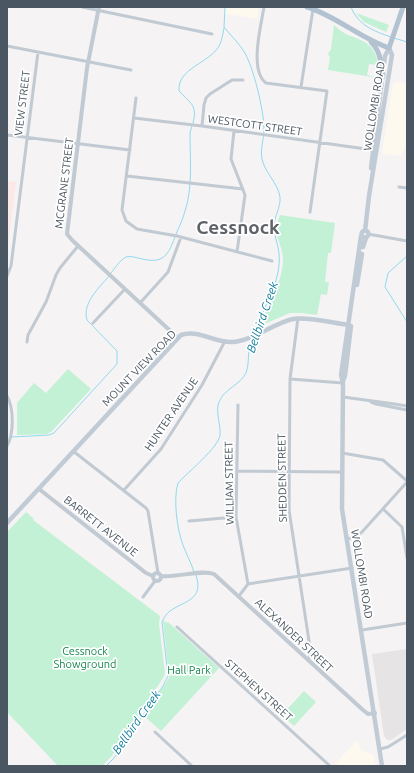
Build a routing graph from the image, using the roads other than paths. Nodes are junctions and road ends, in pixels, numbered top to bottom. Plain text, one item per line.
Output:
1 (82, 7) edge
2 (264, 7) edge
3 (307, 7) edge
4 (404, 8) edge
5 (99, 9) edge
6 (313, 9) junction
7 (212, 34) dead end
8 (362, 36) junction
9 (7, 46) edge
10 (389, 48) junction
11 (38, 52) junction
12 (88, 62) junction
13 (131, 70) dead end
14 (383, 76) junction
15 (242, 80) dead end
16 (301, 87) junction
17 (136, 98) dead end
18 (134, 118) junction
19 (202, 126) junction
20 (234, 131) junction
21 (7, 135) edge
22 (26, 137) junction
23 (78, 143) junction
24 (320, 143) junction
25 (378, 143) junction
26 (130, 150) junction
27 (373, 150) junction
28 (375, 160) junction
29 (127, 176) junction
30 (399, 187) dead end
31 (407, 188) edge
32 (243, 189) junction
33 (369, 196) junction
34 (310, 212) dead end
35 (365, 235) junction
36 (181, 237) junction
37 (407, 242) edge
38 (78, 246) junction
39 (237, 252) junction
40 (272, 261) dead end
41 (7, 276) edge
42 (125, 289) junction
43 (140, 302) junction
44 (354, 309) junction
45 (298, 318) junction
46 (93, 323) dead end
47 (348, 325) junction
48 (178, 338) junction
49 (350, 340) junction
50 (224, 341) junction
51 (27, 342) dead end
52 (290, 379) junction
53 (343, 383) junction
54 (7, 396) edge
55 (342, 397) junction
56 (371, 402) junction
57 (238, 405) dead end
58 (407, 406) edge
59 (7, 407) edge
60 (12, 407) junction
61 (407, 410) edge
62 (7, 446) edge
63 (74, 451) junction
64 (342, 452) junction
65 (237, 471) junction
66 (289, 472) junction
67 (342, 472) junction
68 (407, 482) edge
69 (39, 489) junction
70 (124, 490) junction
71 (383, 509) junction
72 (236, 517) junction
73 (189, 521) dead end
74 (7, 523) edge
75 (347, 539) junction
76 (407, 558) edge
77 (352, 568) junction
78 (160, 575) junction
79 (299, 576) junction
80 (154, 578) junction
81 (248, 584) junction
82 (239, 596) junction
83 (144, 597) dead end
84 (407, 623) edge
85 (177, 627) dead end
86 (362, 630) junction
87 (308, 660) junction
88 (375, 713) junction
89 (155, 732) dead end
90 (407, 735) edge
91 (380, 749) junction
92 (192, 766) edge
93 (330, 766) edge
94 (382, 766) edge

1 - 5 street
2 - 16 street
3 - 6 main road
4 - 10 main road
5 - 7 street
5 - 12 street, MCGRANE STREET
6 - 8 main road
6 - 16 street
8 - 10 main road
8 - 14 main road
9 - 11 street
10 - 14 main road, WOLLOMBI ROAD
10 - 25 main road, WOLLOMBI ROAD
11 - 12 street
11 - 22 street, VIEW STREET
12 - 13 street
12 - 23 street, MCGRANE STREET
14 - 27 main road, WOLLOMBI ROAD
15 - 19 street
16 - 24 street
17 - 18 street
18 - 19 street, WESTCOTT STREET
18 - 26 street
19 - 20 street, WESTCOTT STREET
20 - 24 street, WESTCOTT STREET
20 - 32 street
21 - 22 street
22 - 23 street
22 - 41 street, VIEW STREET
23 - 26 street
23 - 38 street, MCGRANE STREET
24 - 27 street, WESTCOTT STREET
24 - 34 street
25 - 27 main road
25 - 28 main road, WOLLOMBI ROAD
26 - 29 street
27 - 28 main road
27 - 33 main road, WOLLOMBI ROAD
28 - 33 main road, WOLLOMBI ROAD
29 - 32 street
29 - 36 street
30 - 31 street
32 - 39 street
33 - 35 main road, WOLLOMBI ROAD
35 - 37 street
35 - 44 main road, WOLLOMBI ROAD
35 - 47 main road, WOLLOMBI ROAD
36 - 39 street
36 - 43 street
38 - 42 street, MCGRANE STREET
38 - 51 street
39 - 40 street
42 - 43 street, MCGRANE STREET
42 - 46 street
43 - 48 street, MCGRANE STREET
44 - 47 main road
44 - 49 main road, WOLLOMBI ROAD
45 - 47 main road, MOUNT VIEW ROAD
45 - 50 main road, MOUNT VIEW ROAD
45 - 52 street, SHEDDEN STREET
47 - 49 main road
47 - 53 main road, WOLLOMBI ROAD
48 - 50 main road, MOUNT VIEW ROAD
48 - 63 main road, MOUNT VIEW ROAD
49 - 53 main road, WOLLOMBI ROAD
50 - 70 street, HUNTER AVENUE
52 - 53 street
52 - 66 street, SHEDDEN STREET
53 - 55 main road, WOLLOMBI ROAD
54 - 60 street
55 - 56 street
55 - 64 main road, WOLLOMBI ROAD
56 - 58 street
56 - 61 street
57 - 65 street, WILLIAM STREET
59 - 60 street
60 - 62 street
63 - 69 main road, MOUNT VIEW ROAD
63 - 70 street
64 - 67 main road, WOLLOMBI ROAD
64 - 68 street
65 - 66 street
65 - 72 street, WILLIAM STREET
66 - 67 street
66 - 79 street, SHEDDEN STREET
67 - 75 main road, WOLLOMBI ROAD
68 - 71 street
69 - 74 main road, MOUNT VIEW ROAD
69 - 80 street, BARRETT AVENUE
70 - 78 street
71 - 75 street
71 - 76 street
72 - 73 street
72 - 81 street, WILLIAM STREET
75 - 77 main road, WOLLOMBI ROAD
77 - 79 street
77 - 86 main road, WOLLOMBI ROAD
78 - 80 street
78 - 80 street
78 - 82 street, ALEXANDER STREET
79 - 81 street
79 - 87 street, SHEDDEN STREET
80 - 83 street
81 - 82 street
82 - 87 street, ALEXANDER STREET
84 - 86 street
85 - 93 street, STEPHEN STREET
86 - 88 main road, WOLLOMBI ROAD
87 - 88 street, ALEXANDER STREET
88 - 91 main road, WOLLOMBI ROAD
89 - 92 street
90 - 91 street
91 - 94 main road, WOLLOMBI ROAD

